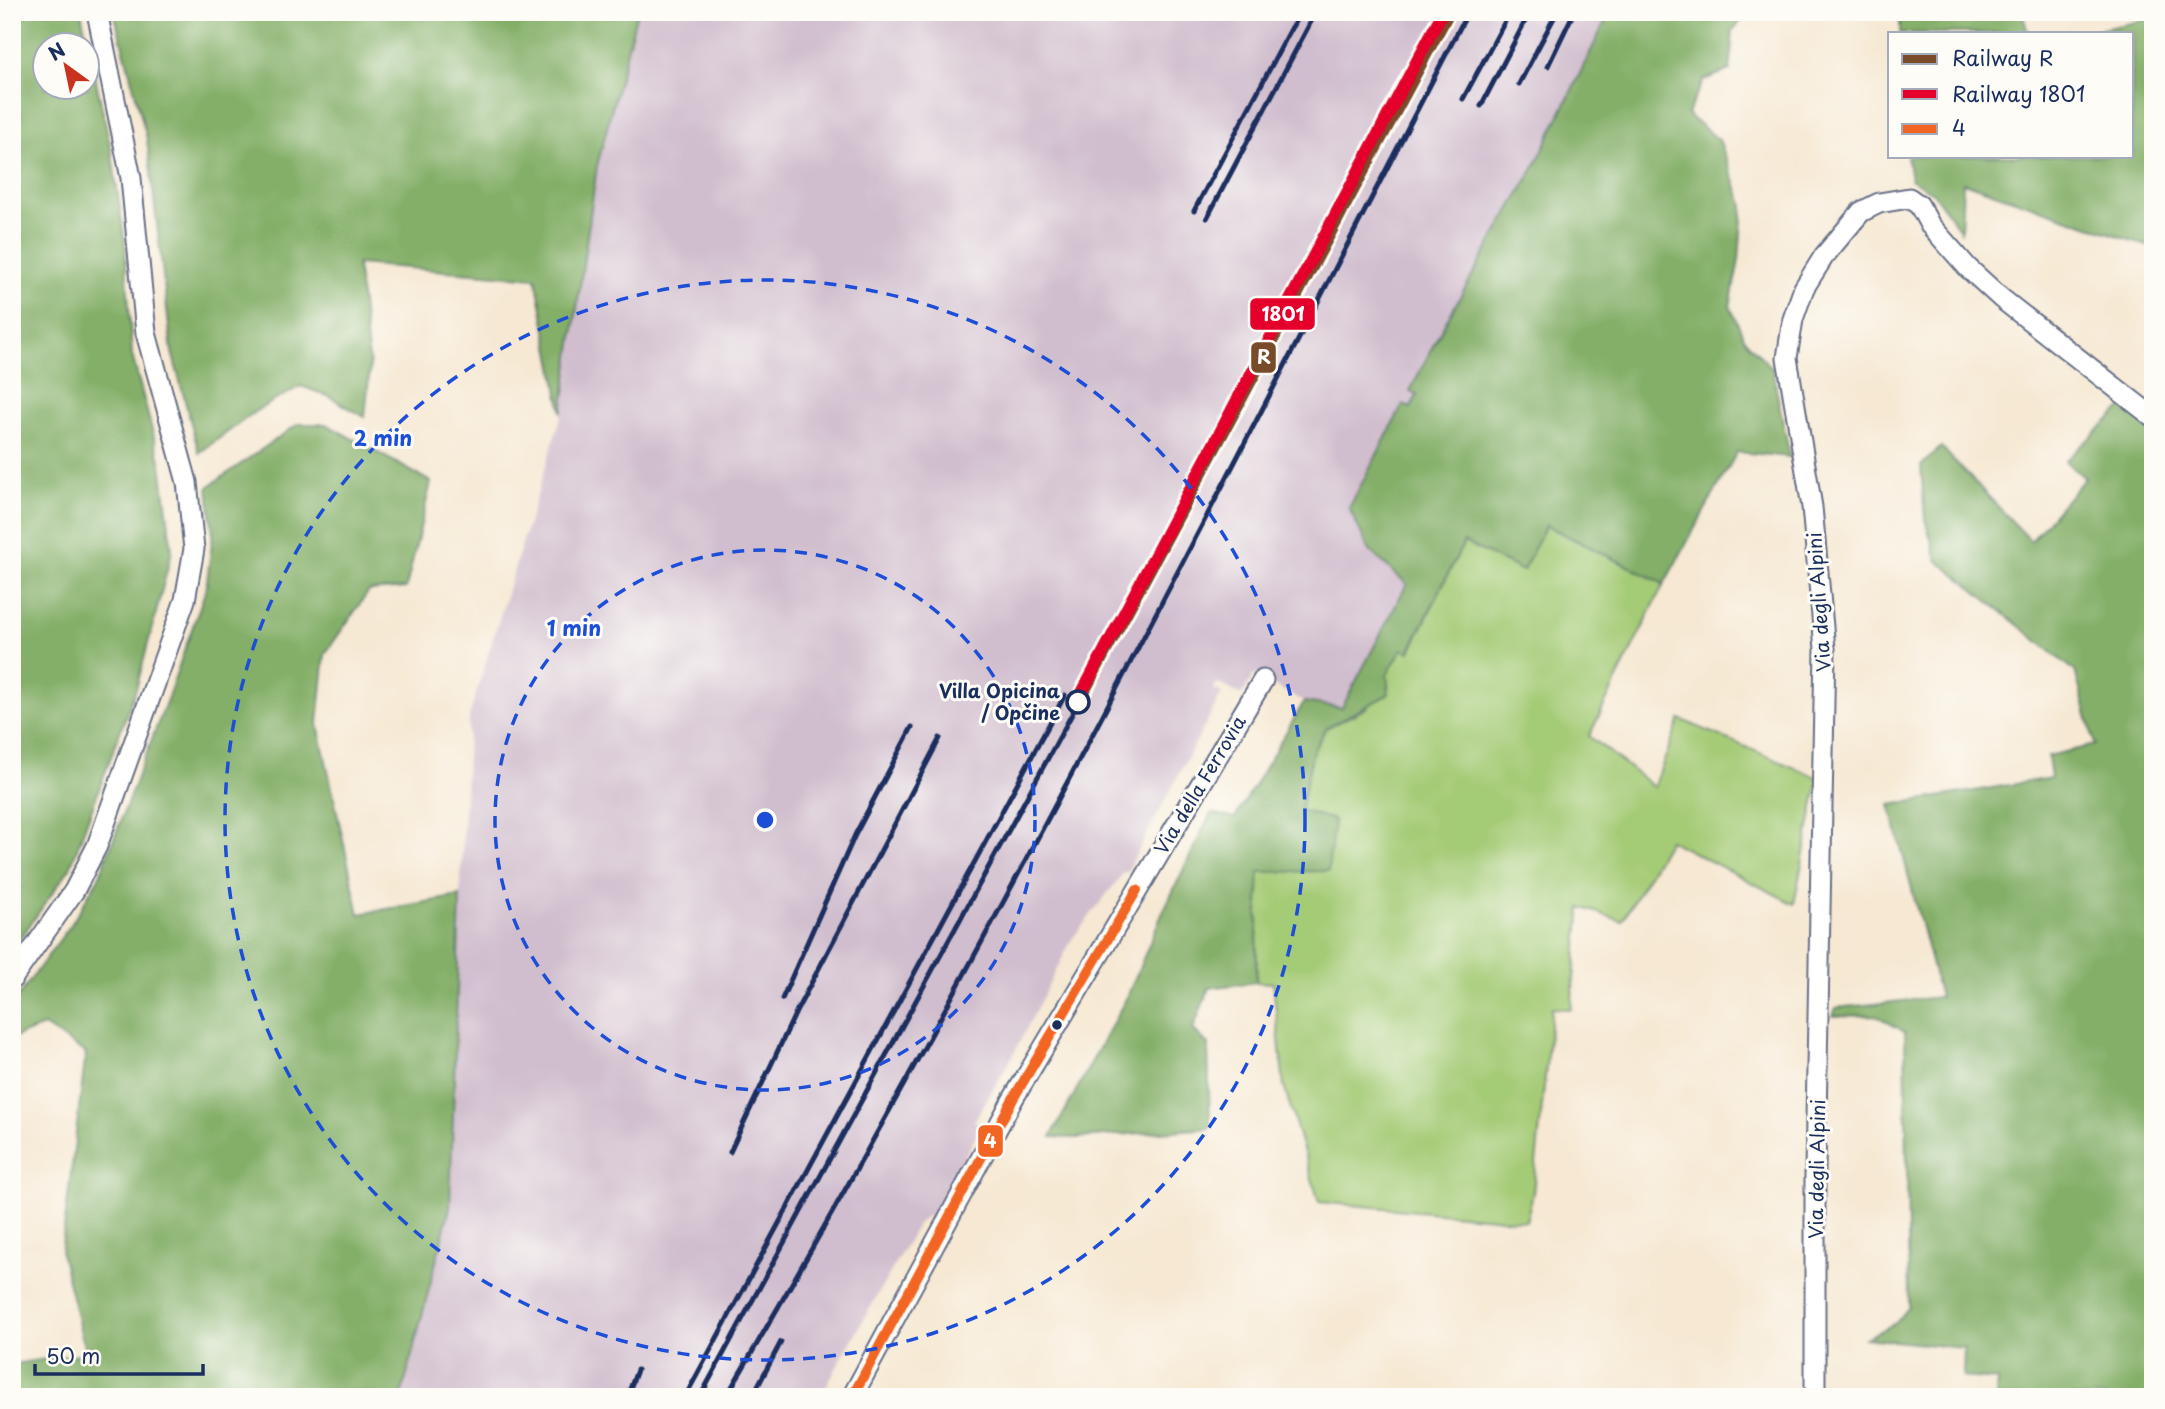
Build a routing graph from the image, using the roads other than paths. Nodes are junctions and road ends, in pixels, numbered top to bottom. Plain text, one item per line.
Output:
1 (97, 12) edge
2 (2153, 417) edge
3 (1263, 680) dead end
4 (12, 979) edge
5 (852, 1397) edge
6 (1815, 1397) edge

1 - 4 street
2 - 6 street, Via degli Alpini
3 - 5 street, Via della Ferrovia

